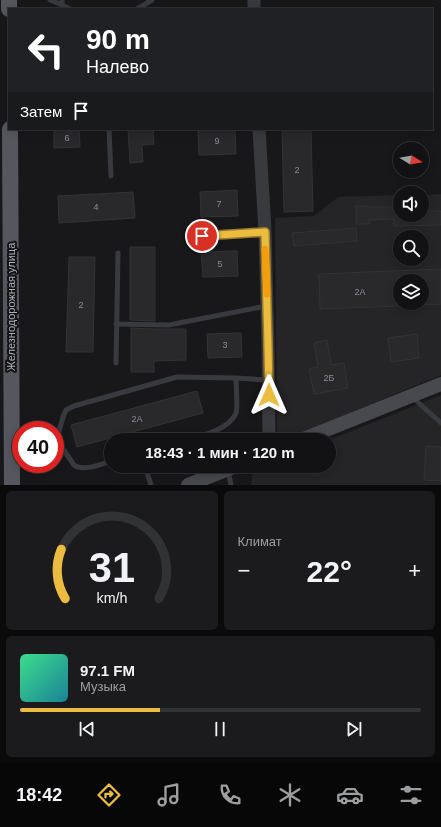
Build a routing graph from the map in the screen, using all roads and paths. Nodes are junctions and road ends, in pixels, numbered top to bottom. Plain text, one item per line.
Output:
1 (50, 0) edge
2 (152, 0) edge
3 (62, 2) edge
4 (140, 8) edge
5 (10, 130) edge
6 (109, 130) edge
7 (260, 130) edge
8 (111, 176) dead end
9 (265, 232) junction
10 (202, 236) dead end
11 (118, 253) dead end
12 (267, 306) junction
13 (116, 324) junction
14 (116, 363) dead end
15 (236, 378) junction
16 (268, 380) junction
17 (441, 384) edge
18 (412, 396) junction
19 (441, 424) edge
20 (212, 433) edge
21 (269, 433) edge
22 (319, 433) edge
23 (104, 463) edge
24 (147, 473) edge
25 (219, 473) edge
26 (232, 473) edge
27 (12, 485) edge
28 (151, 485) edge
29 (188, 485) edge
30 (231, 485) edge

1 - 3 lane
2 - 4 lane
5 - 27 main road, Железнодорожная улица
6 - 8 lane
7 - 9 street
9 - 10 lane
9 - 12 street
11 - 13 lane
12 - 13 lane
12 - 16 street
13 - 14 lane
15 - 16 lane
15 - 20 lane
15 - 23 lane
16 - 21 street
17 - 18 main road
18 - 19 lane
18 - 22 main road
24 - 28 lane
25 - 29 main road
26 - 30 lane

